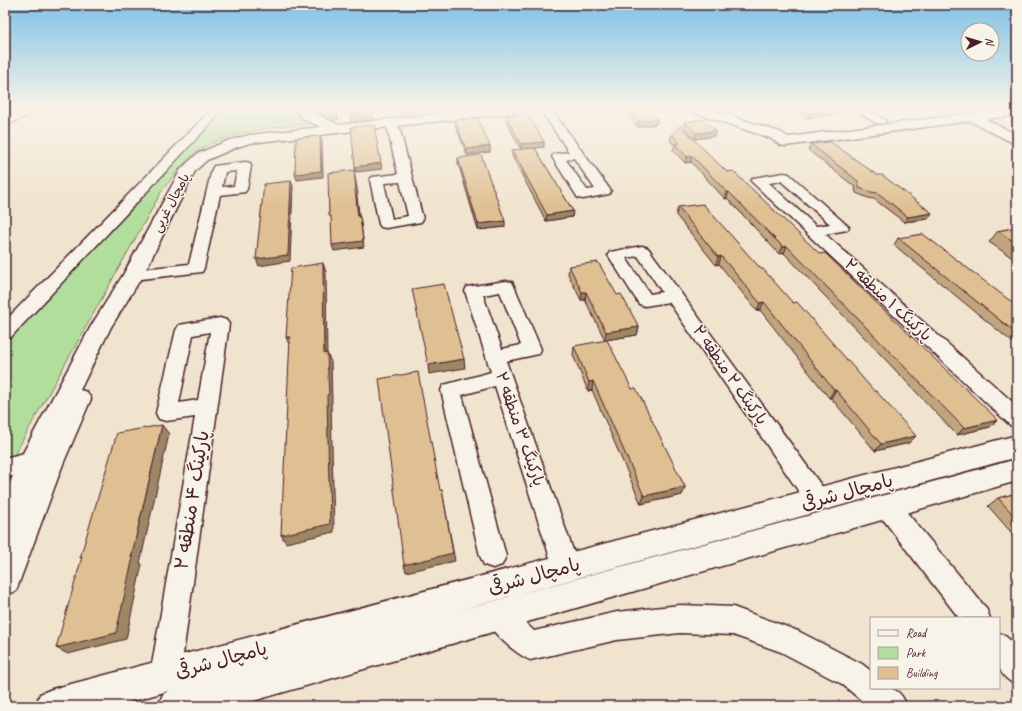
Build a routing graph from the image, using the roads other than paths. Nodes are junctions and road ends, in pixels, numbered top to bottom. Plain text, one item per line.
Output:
1 (186, 142) edge
2 (238, 142) edge
3 (397, 142) edge
4 (569, 142) edge
5 (578, 154) junction
6 (406, 177) junction
7 (214, 192) junction
8 (813, 231) junction
9 (133, 275) junction
10 (673, 296) junction
11 (5, 332) edge
12 (499, 367) junction
13 (207, 407) junction
14 (1017, 419) edge
15 (1017, 446) edge
16 (32, 461) junction
17 (5, 468) edge
18 (1017, 470) edge
19 (818, 500) junction
20 (887, 506) junction
21 (5, 527) edge
22 (493, 556) dead end
23 (566, 567) junction
24 (5, 580) edge
25 (497, 615) junction
26 (975, 617) edge
27 (428, 620) junction
28 (1000, 648) edge
29 (1017, 670) edge
30 (165, 676) junction
31 (870, 688) edge
32 (871, 689) edge
33 (52, 706) edge
34 (175, 706) edge
35 (892, 706) edge

1 - 11 street
2 - 9 street, پامچال غربی
3 - 6 street
4 - 5 street
5 - 5 street
6 - 6 street
7 - 7 street
7 - 9 street
8 - 8 street, پارکینگ ۱ منطقه ۲
8 - 14 street, پارکینگ ۱ منطقه ۲
9 - 16 street, پامچال غربی
9 - 24 street, پامچال غربی
10 - 10 street, پارکینگ ۲ منطقه ۲
10 - 19 street, پارکینگ ۲ منطقه ۲
12 - 12 street, پارکینگ ۳ منطقه ۲
12 - 22 street
12 - 23 street, پارکینگ ۳ منطقه ۲
13 - 13 street, پارکینگ ۴ منطقه ۲
13 - 30 street, پارکینگ ۴ منطقه ۲
15 - 19 street, پامچال شرقی
16 - 17 street
16 - 21 street, پامچال غربی
18 - 20 street, پامچال شرقی
19 - 23 street, پامچال شرقی
20 - 25 street, پامچال شرقی
20 - 26 street
23 - 27 street, پامچال شرقی
25 - 27 street, پامچال شرقی
25 - 31 street
27 - 30 street, پامچال شرقی
27 - 34 street, پامچال شرقی
28 - 29 street
30 - 33 street, پامچال شرقی
32 - 35 street

